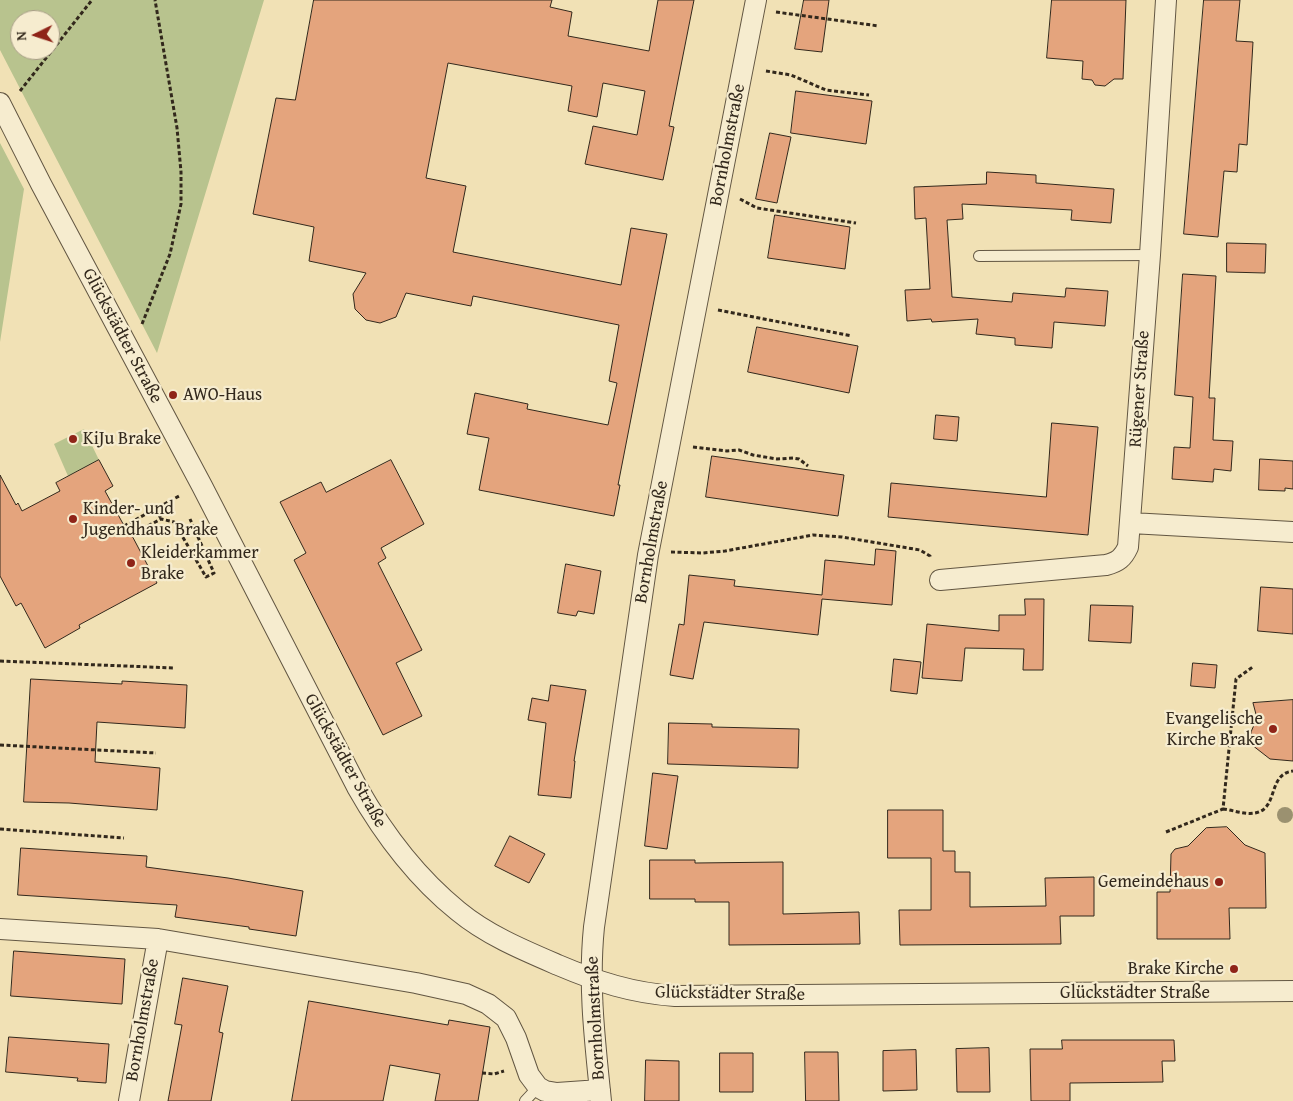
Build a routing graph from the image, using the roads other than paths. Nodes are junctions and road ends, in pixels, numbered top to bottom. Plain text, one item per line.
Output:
1 (1166, 0) edge
2 (755, 4) edge
3 (2, 107) edge
4 (1150, 255) junction
5 (979, 256) dead end
6 (1131, 523) junction
7 (1293, 532) edge
8 (940, 580) road end
9 (0, 929) edge
10 (158, 939) junction
11 (590, 978) junction
12 (1293, 992) edge
13 (532, 1094) edge
14 (600, 1095) edge
15 (129, 1101) edge

1 - 4 street, Rügener Straße
2 - 11 street, Bornholmstraße
3 - 11 street, Glückstädter Straße
4 - 5 lane
4 - 6 street, Rügener Straße
6 - 7 street
6 - 8 street, Rügener Straße
9 - 10 street, Bornholmstraße
10 - 13 street, Bornholmstraße
10 - 15 street, Bornholmstraße
11 - 12 street, Glückstädter Straße
11 - 14 street, Bornholmstraße
13 - 14 street, Bornholmstraße

